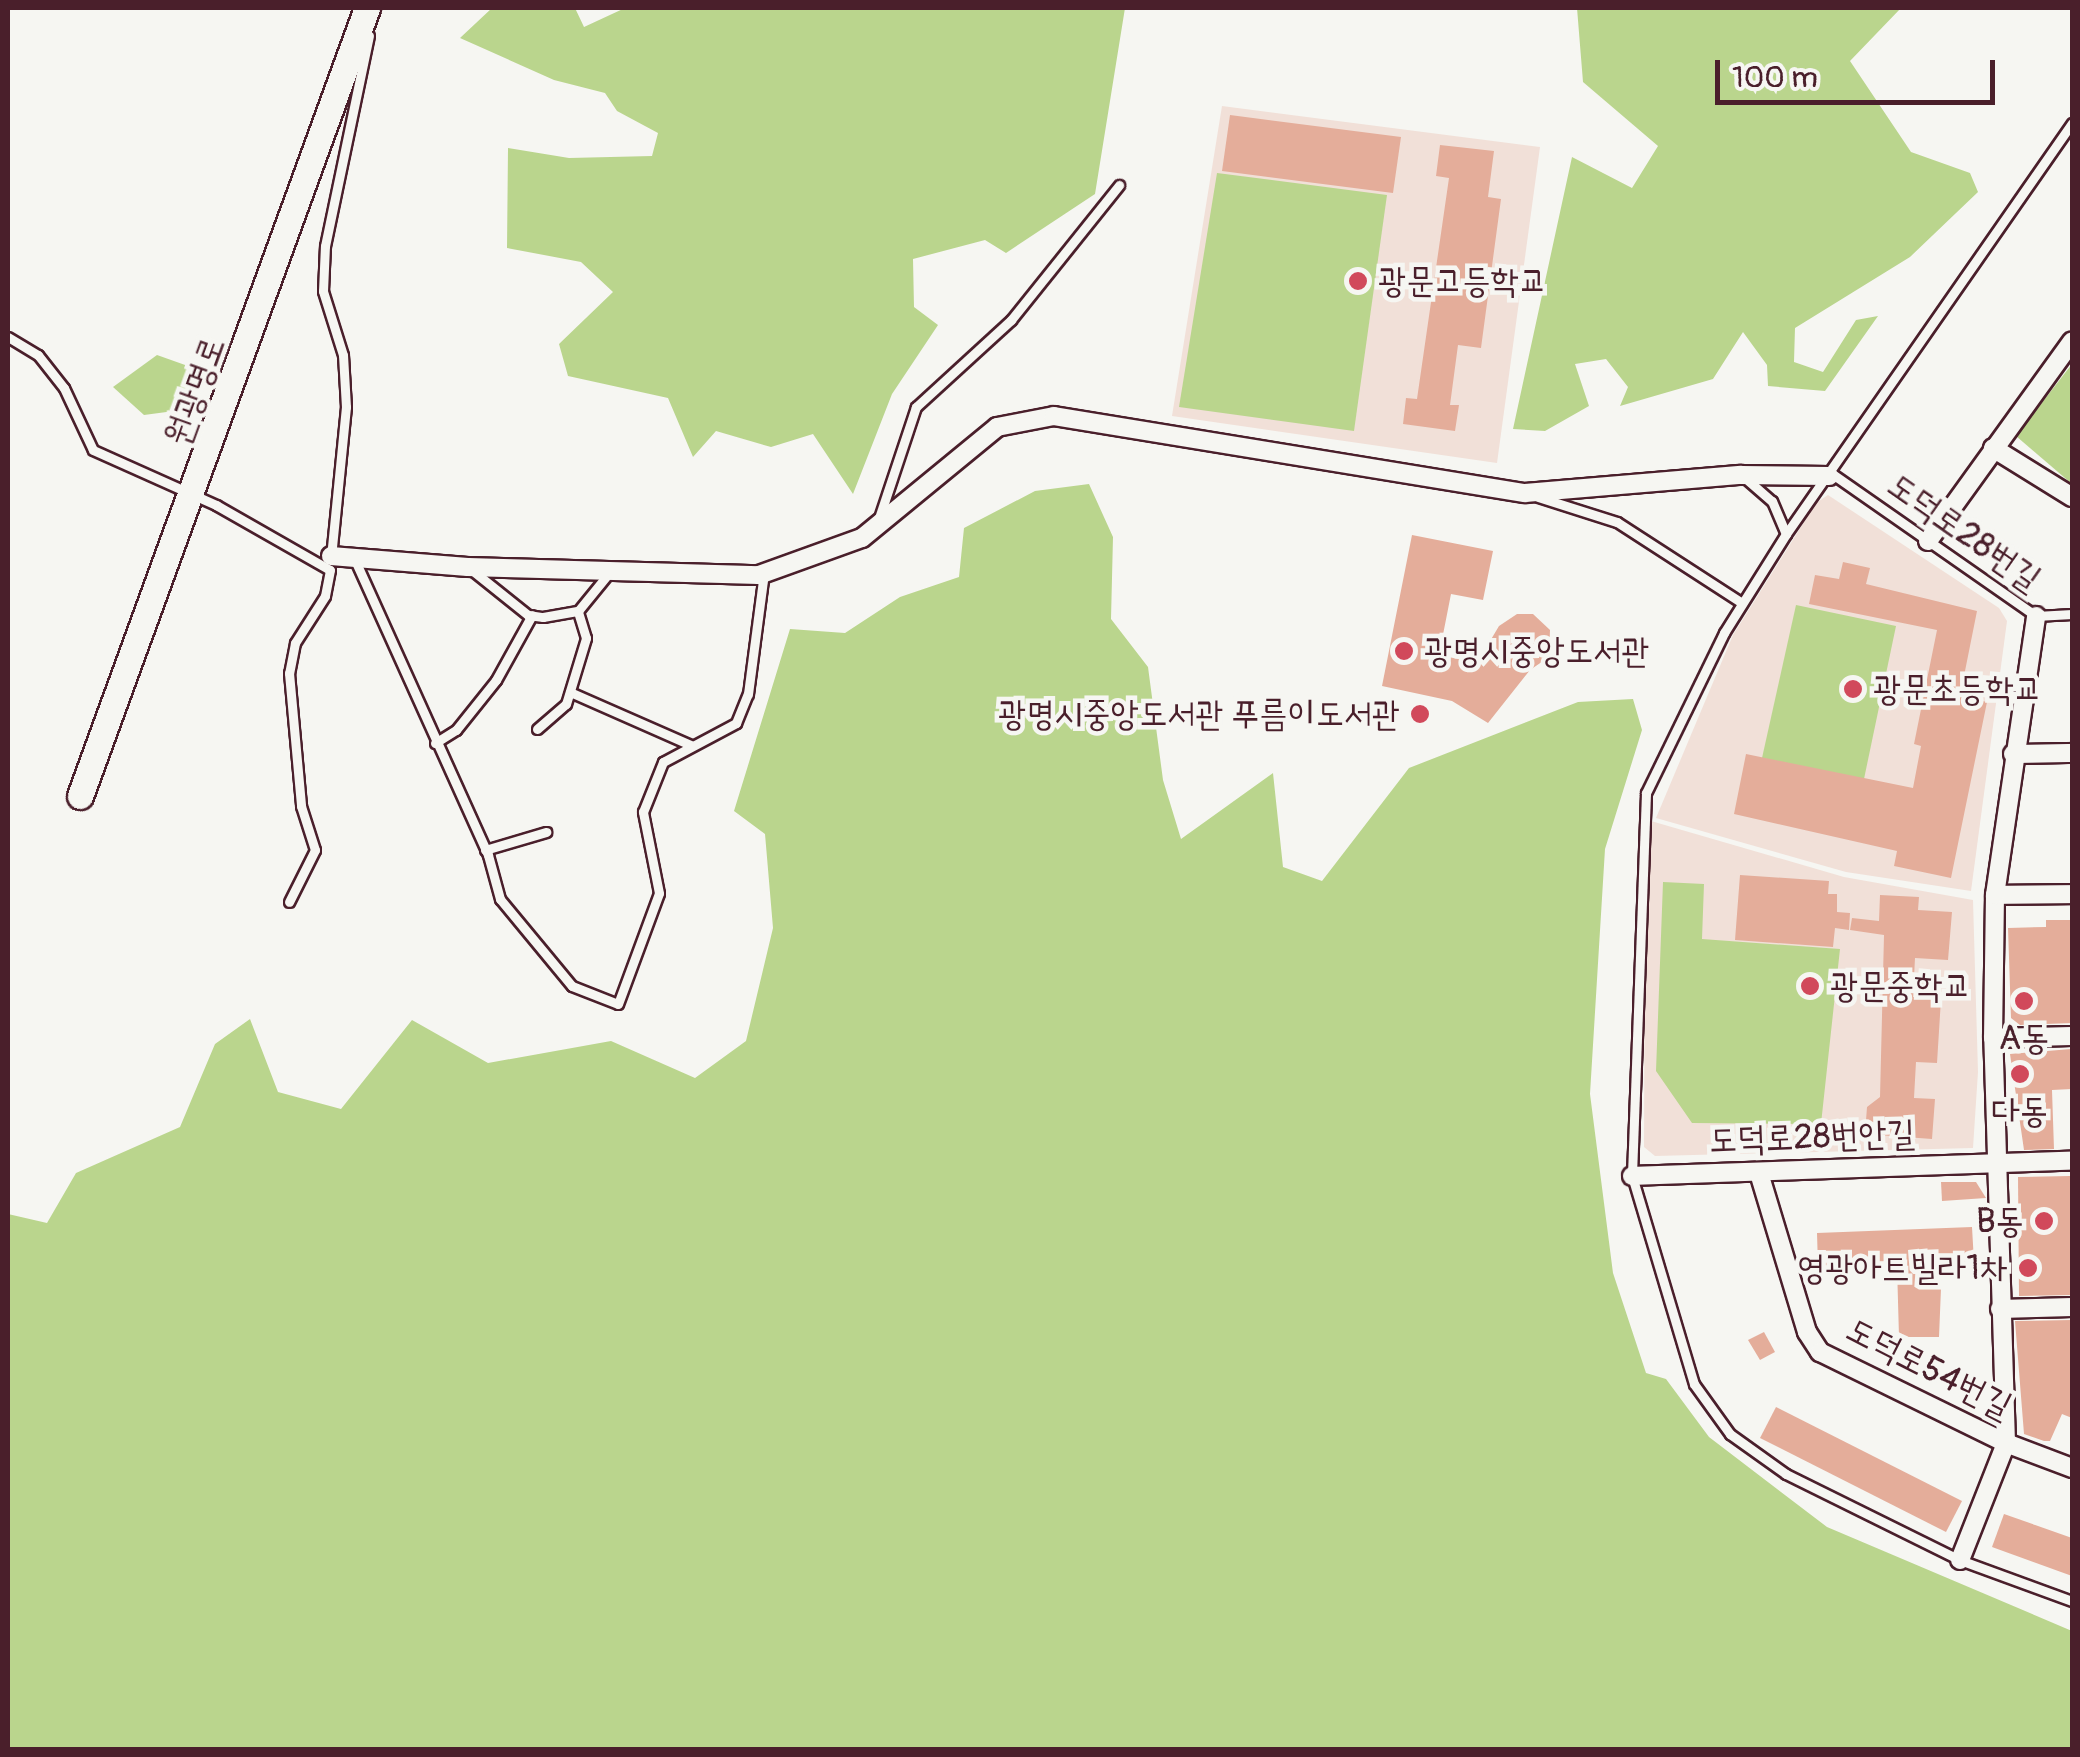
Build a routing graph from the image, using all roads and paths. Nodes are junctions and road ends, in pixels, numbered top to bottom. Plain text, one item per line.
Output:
1 (367, 8) edge
2 (376, 8) edge
3 (2072, 123) edge
4 (1119, 186) dead end
5 (8, 337) edge
6 (2072, 341) edge
7 (1993, 448) junction
8 (1830, 474) junction
9 (1742, 475) junction
10 (1525, 493) junction
11 (194, 497) junction
12 (2072, 497) edge
13 (876, 527) junction
14 (1786, 534) junction
15 (1928, 541) junction
16 (354, 558) junction
17 (331, 563) junction
18 (468, 567) junction
19 (611, 571) junction
20 (764, 573) junction
21 (1742, 603) junction
22 (578, 610) junction
23 (2072, 614) edge
24 (532, 615) junction
25 (2036, 616) junction
26 (570, 692) junction
27 (537, 729) dead end
28 (434, 743) junction
29 (693, 746) junction
30 (2072, 753) edge
31 (2013, 754) junction
32 (80, 796) dead end
33 (546, 832) dead end
34 (485, 850) junction
35 (2072, 894) edge
36 (1996, 895) junction
37 (289, 902) dead end
38 (2072, 1036) edge
39 (1993, 1038) junction
40 (2072, 1161) edge
41 (1996, 1162) junction
42 (1758, 1173) junction
43 (1632, 1176) junction
44 (2072, 1307) edge
45 (2000, 1309) junction
46 (2006, 1443) junction
47 (2072, 1468) edge
48 (1960, 1560) junction
49 (2072, 1600) edge

1 - 11 street, 원광명로
2 - 17 lane
3 - 8 lane
4 - 13 lane
5 - 11 lane
6 - 7 street
7 - 12 street
7 - 15 street
8 - 9 street
8 - 14 lane
8 - 15 lane, 도덕로28번길
9 - 10 street
9 - 14 lane
10 - 13 street
10 - 21 lane
11 - 17 lane
11 - 32 street, 원광명로
13 - 20 street
14 - 21 lane
15 - 25 lane, 도덕로28번길
16 - 17 street
16 - 18 street
16 - 28 lane
17 - 37 lane
18 - 19 street
18 - 24 lane
19 - 20 street
19 - 22 lane
20 - 29 lane
21 - 43 lane
22 - 24 lane
22 - 26 lane
23 - 25 lane, 도덕로28번길
24 - 28 lane
25 - 31 street
26 - 27 lane
26 - 29 lane
28 - 34 lane
29 - 34 lane
30 - 31 street
31 - 36 street
33 - 34 lane
35 - 36 street
36 - 39 street
38 - 39 street
39 - 41 street
40 - 41 street, 도덕로28번안길
41 - 42 street, 도덕로28번안길
41 - 45 street
42 - 43 street, 도덕로28번안길
42 - 46 street, 도덕로54번길
43 - 48 lane
44 - 45 street
45 - 46 street
46 - 47 street, 도덕로54번길
46 - 48 street
48 - 49 lane

